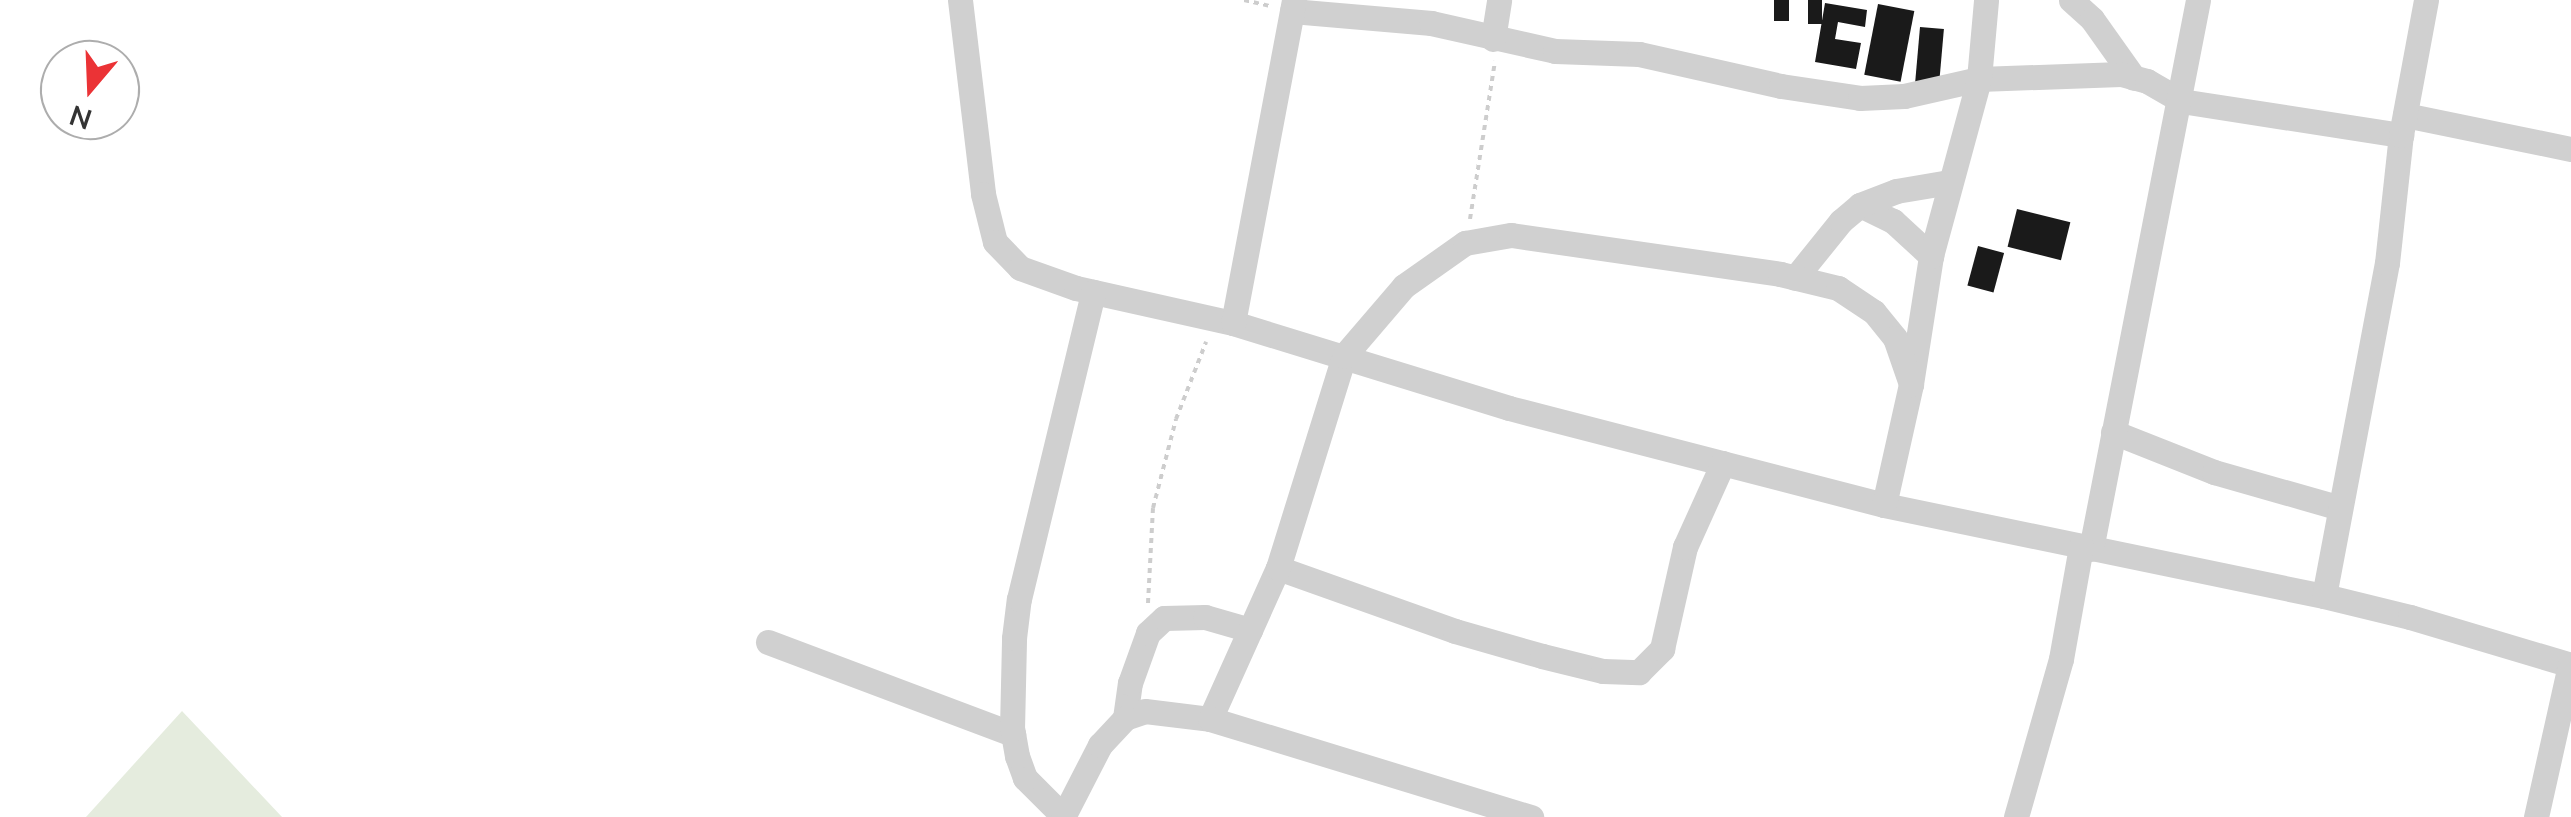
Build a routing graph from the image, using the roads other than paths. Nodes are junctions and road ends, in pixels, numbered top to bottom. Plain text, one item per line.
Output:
1 (960, 0) edge
2 (1499, 0) edge
3 (1986, 0) edge
4 (2071, 0) edge
5 (2198, 0) edge
6 (2426, 0) edge
7 (1293, 6) edge
8 (1502, 41) junction
9 (2134, 78) junction
10 (1979, 79) junction
11 (2181, 101) junction
12 (2403, 125) junction
13 (2571, 149) edge
14 (1950, 182) junction
15 (1860, 205) junction
16 (1931, 256) junction
17 (1795, 278) junction
18 (1094, 292) junction
19 (1224, 321) junction
20 (1344, 356) junction
21 (1911, 384) junction
22 (2113, 432) junction
23 (1723, 464) junction
24 (1884, 505) junction
25 (2340, 508) junction
26 (2086, 548) junction
27 (1278, 568) junction
28 (2324, 596) junction
29 (1250, 630) junction
30 (768, 642) dead end
31 (2570, 665) edge
32 (1125, 718) junction
33 (1210, 719) junction
34 (1013, 734) junction
35 (1063, 817) edge
36 (1531, 817) edge
37 (2016, 817) edge
38 (2536, 817) edge

1 - 18 street
2 - 8 street
3 - 10 street
4 - 9 street
5 - 11 street
6 - 12 street
7 - 8 street
7 - 19 street
8 - 10 street
9 - 10 street
9 - 11 street
10 - 14 street
11 - 12 street
11 - 22 street
12 - 13 street
12 - 25 street
14 - 15 street
14 - 16 street
15 - 16 street
15 - 17 street
16 - 21 street
17 - 20 street
17 - 21 street
18 - 19 street
18 - 34 street
19 - 20 street
20 - 23 street
20 - 27 street
21 - 24 street
22 - 25 street
22 - 26 street
23 - 24 street
23 - 27 street
24 - 26 street
25 - 28 street
26 - 28 street
26 - 37 street
27 - 29 street
28 - 31 street
29 - 32 street
29 - 33 street
30 - 34 street
31 - 38 street
32 - 33 street
32 - 35 street
33 - 36 street
34 - 35 street

